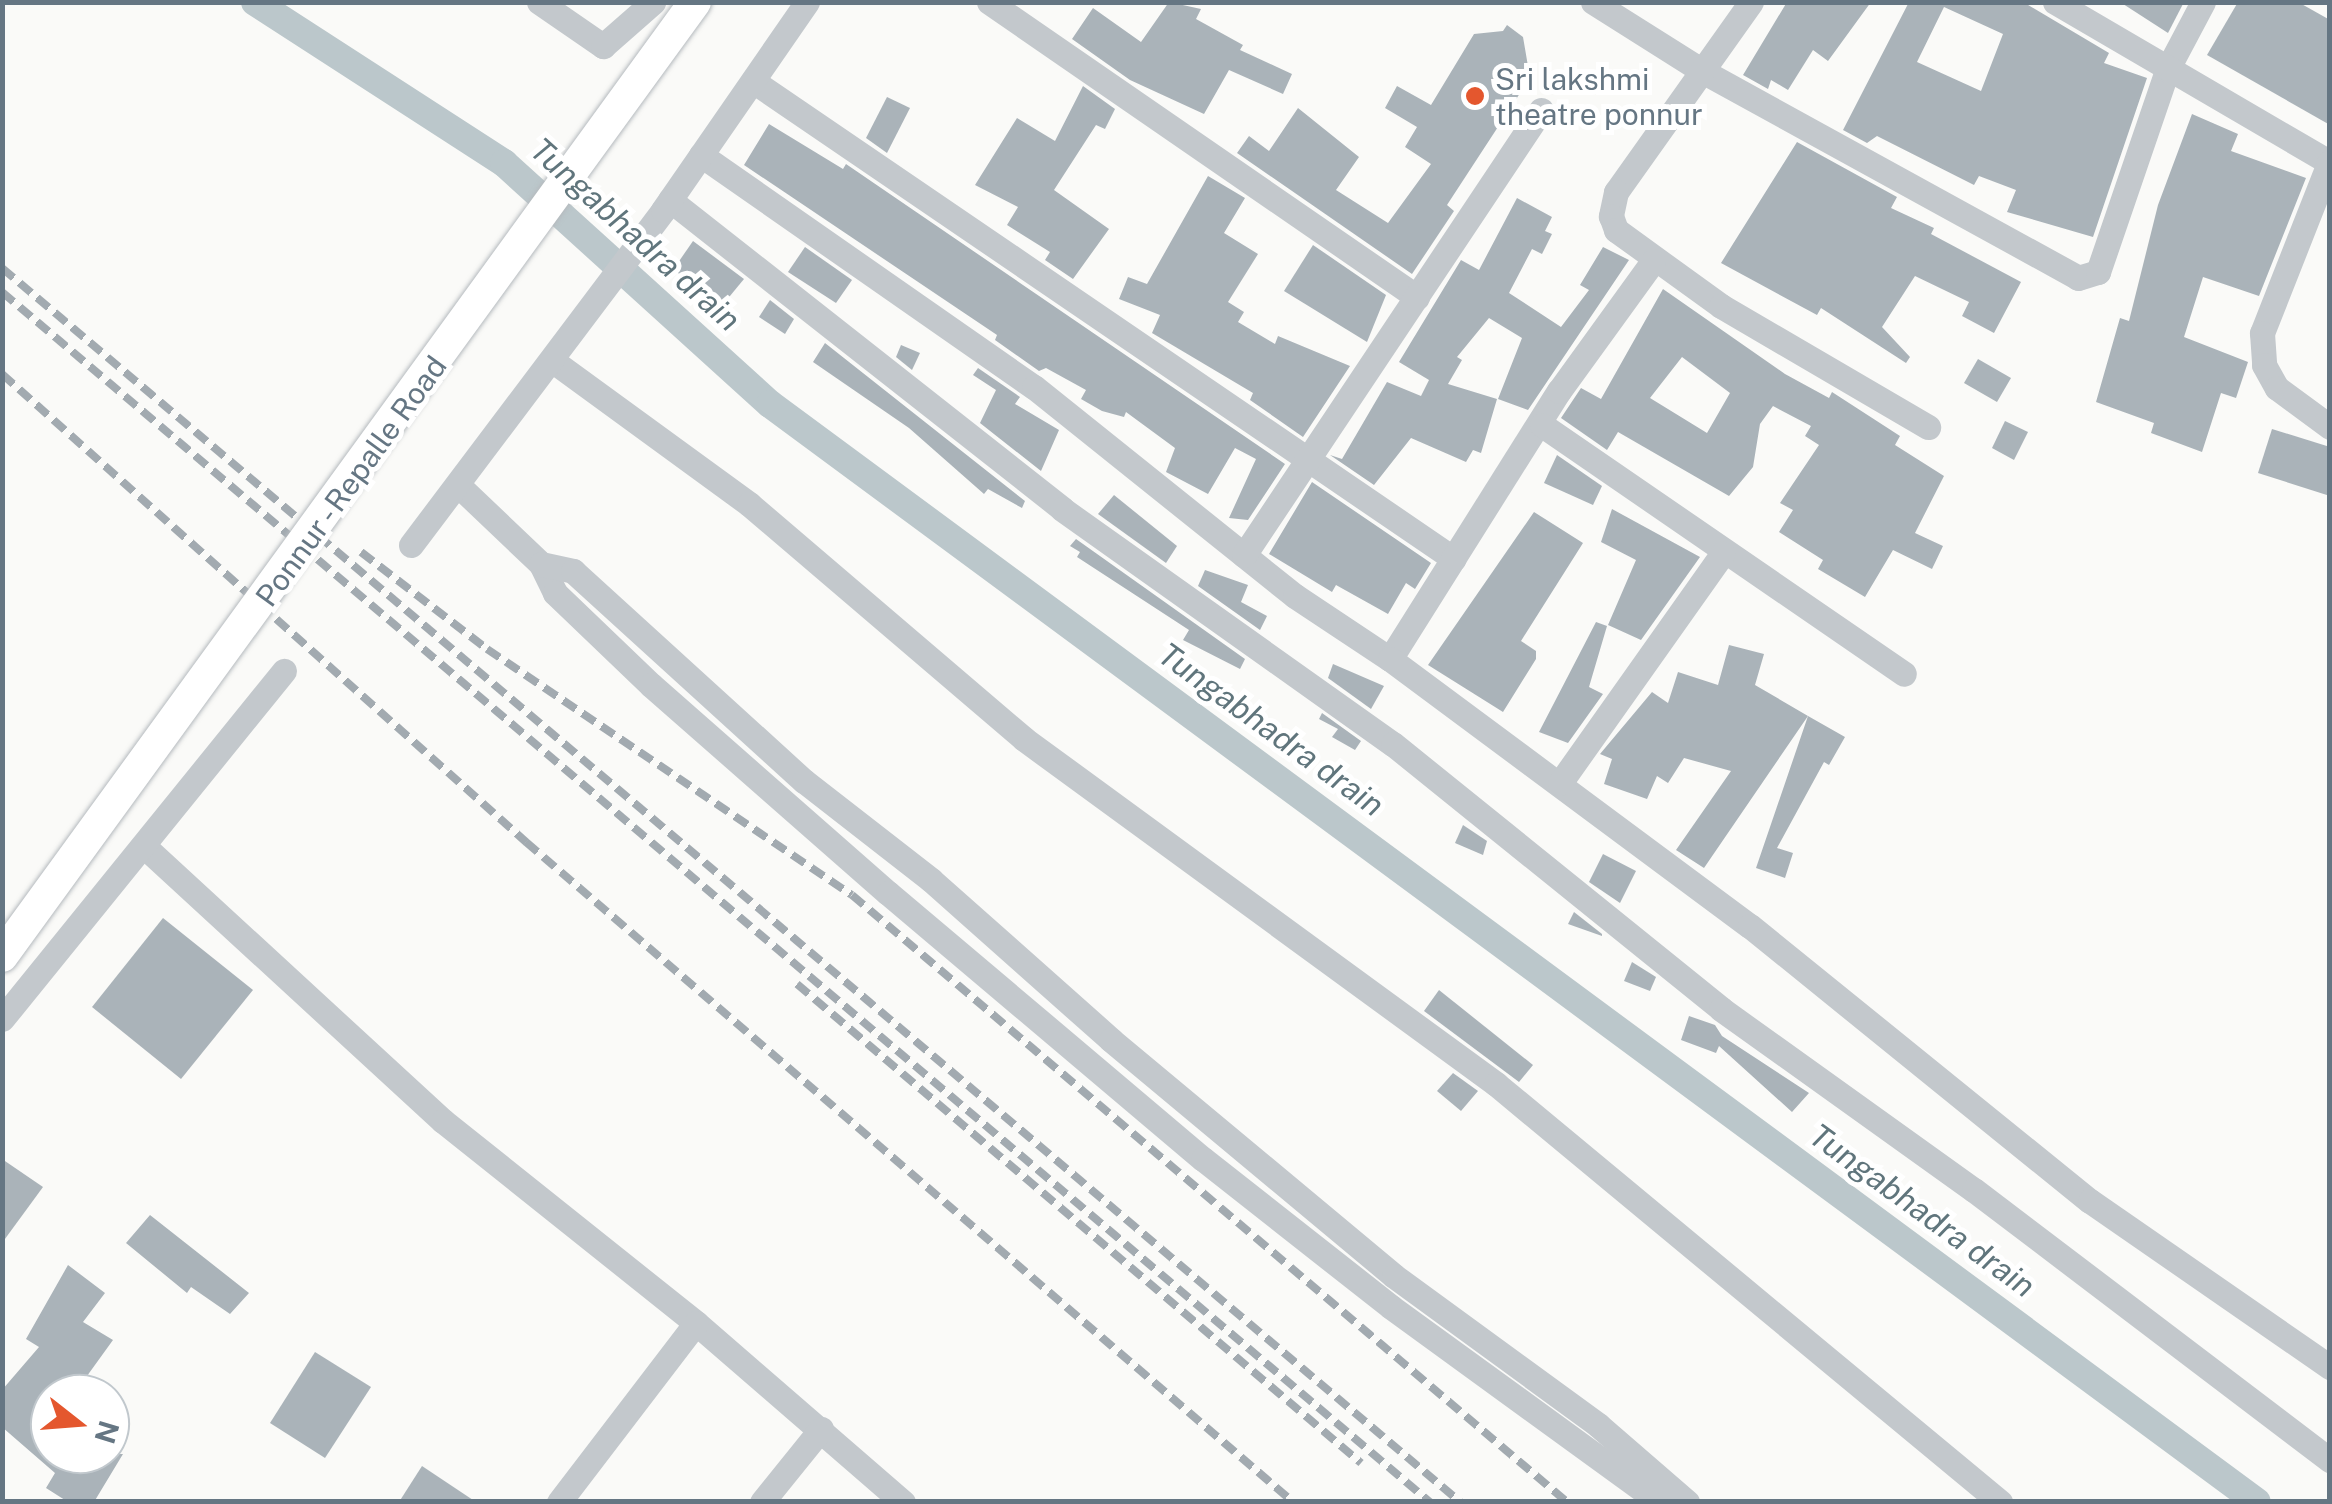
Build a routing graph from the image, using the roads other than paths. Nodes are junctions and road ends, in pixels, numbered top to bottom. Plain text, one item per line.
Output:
1 (539, 2) edge
2 (653, 2) edge
3 (695, 2) edge
4 (808, 2) edge
5 (989, 2) edge
6 (1593, 2) edge
7 (1751, 2) edge
8 (2055, 2) edge
9 (2204, 2) edge
10 (2167, 70) junction
11 (1704, 72) junction
12 (752, 81) junction
13 (1541, 110) dead end
14 (701, 155) junction
15 (2329, 163) edge
16 (666, 205) junction
17 (1653, 261) junction
18 (1417, 297) junction
19 (553, 360) junction
20 (1542, 425) junction
21 (2330, 427) edge
22 (1928, 428) dead end
23 (1302, 460) junction
24 (458, 485) junction
25 (411, 545) dead end
26 (1244, 554) junction
27 (1722, 554) junction
28 (1454, 558) junction
29 (541, 564) junction
30 (1390, 659) junction
31 (284, 671) dead end
32 (1904, 674) dead end
33 (736, 719) junction
34 (714, 744) junction
35 (1560, 783) junction
36 (146, 848) junction
37 (914, 866) junction
38 (888, 893) junction
39 (2, 956) edge
40 (2, 1019) edge
41 (1087, 1019) junction
42 (1064, 1042) junction
43 (1408, 1286) junction
44 (1391, 1307) junction
45 (696, 1323) junction
46 (2330, 1368) edge
47 (821, 1429) junction
48 (2330, 1460) edge
49 (559, 1502) edge
50 (762, 1502) edge
51 (903, 1502) edge
52 (1659, 1502) edge
53 (1687, 1502) edge
54 (2000, 1502) edge

1 - 2 street
3 - 39 main road, Ponnur - Repalle Road, bridge
4 - 12 street
5 - 18 street
6 - 11 street
7 - 11 street
8 - 10 street
9 - 10 street
10 - 11 street
10 - 15 street
11 - 17 street
12 - 14 street
12 - 23 street
13 - 18 street
14 - 16 street
14 - 26 street
15 - 21 street
16 - 19 street
16 - 48 street
17 - 20 street
17 - 22 street
18 - 23 street
19 - 24 street
19 - 54 street
20 - 27 street
20 - 28 street
23 - 26 street
23 - 28 street
24 - 25 street
24 - 29 street
26 - 30 street
27 - 32 street
27 - 35 street
28 - 30 street
29 - 33 street
29 - 34 street
30 - 35 street
31 - 36 street
33 - 34 street
33 - 37 street
34 - 38 street
35 - 46 street
36 - 40 street
36 - 45 street
37 - 38 street
37 - 41 street
38 - 42 street
41 - 42 street
41 - 43 street
42 - 44 street
43 - 44 street
43 - 53 street
44 - 52 street
45 - 47 street
45 - 49 street
47 - 50 street
47 - 51 street

